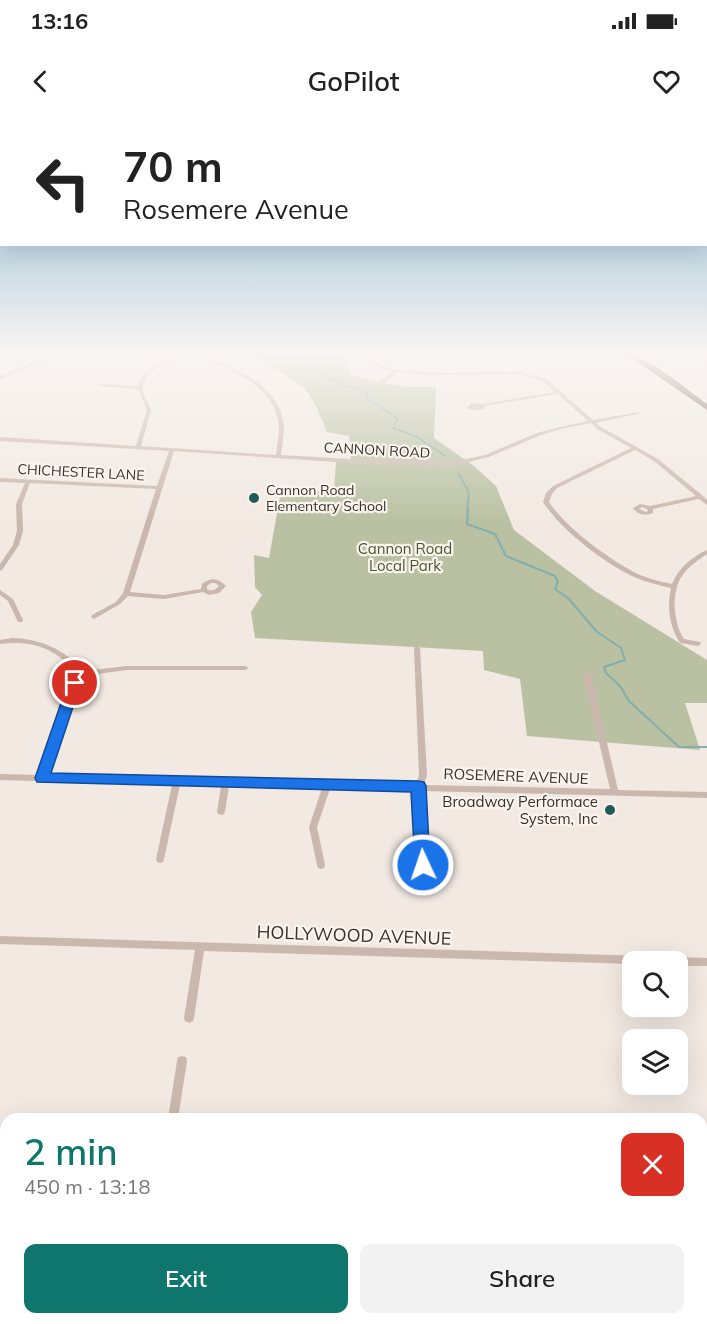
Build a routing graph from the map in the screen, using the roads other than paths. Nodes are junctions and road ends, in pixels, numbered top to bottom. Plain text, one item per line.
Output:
1 (149, 410) edge
2 (277, 410) edge
3 (578, 410) edge
4 (637, 413) dead end
5 (591, 421) junction
6 (0, 440) edge
7 (138, 447) junction
8 (636, 448) junction
9 (172, 449) junction
10 (278, 456) junction
11 (0, 480) edge
12 (28, 482) junction
13 (160, 488) junction
14 (700, 497) junction
15 (707, 502) edge
16 (650, 508) dead end
17 (707, 552) edge
18 (0, 569) edge
19 (675, 587) junction
20 (204, 590) dead end
21 (0, 592) edge
22 (126, 594) junction
23 (94, 617) dead end
24 (20, 620) dead end
25 (4, 642) edge
26 (698, 644) dead end
27 (417, 648) dead end
28 (245, 668) dead end
29 (81, 674) junction
30 (586, 674) dead end
31 (0, 777) edge
32 (42, 778) junction
33 (177, 782) junction
34 (225, 783) junction
35 (327, 786) junction
36 (418, 786) junction
37 (615, 793) junction
38 (707, 795) edge
39 (221, 812) dead end
40 (160, 859) dead end
41 (423, 865) dead end
42 (321, 866) dead end
43 (0, 940) edge
44 (200, 947) junction
45 (707, 962) edge
46 (189, 1018) dead end
47 (182, 1060) dead end
48 (174, 1113) edge

1 - 7 street
2 - 10 street
3 - 5 street
4 - 5 street, CANNON ROAD
5 - 8 street
5 - 10 street, CANNON ROAD
6 - 7 street, CANNON ROAD
7 - 9 street, CANNON ROAD
8 - 14 street
8 - 19 street
9 - 10 street, CANNON ROAD
9 - 13 street
11 - 12 street, CHICHESTER LANE
12 - 13 street, CHICHESTER LANE
12 - 18 street
13 - 22 street
14 - 15 street
14 - 16 street
17 - 19 street
19 - 26 street
20 - 22 street
21 - 24 street
22 - 23 street
25 - 29 street
27 - 36 street
28 - 29 street
29 - 32 street
30 - 37 street
31 - 32 street, ROSEMERE AVENUE
32 - 33 street, ROSEMERE AVENUE
33 - 34 street, ROSEMERE AVENUE
33 - 40 street
34 - 35 street, ROSEMERE AVENUE
34 - 39 street
35 - 36 street, ROSEMERE AVENUE
35 - 42 street
36 - 37 street, ROSEMERE AVENUE
36 - 41 street
37 - 38 street, ROSEMERE AVENUE
43 - 44 street, HOLLYWOOD AVENUE
44 - 45 street, HOLLYWOOD AVENUE
44 - 46 street
47 - 48 street

